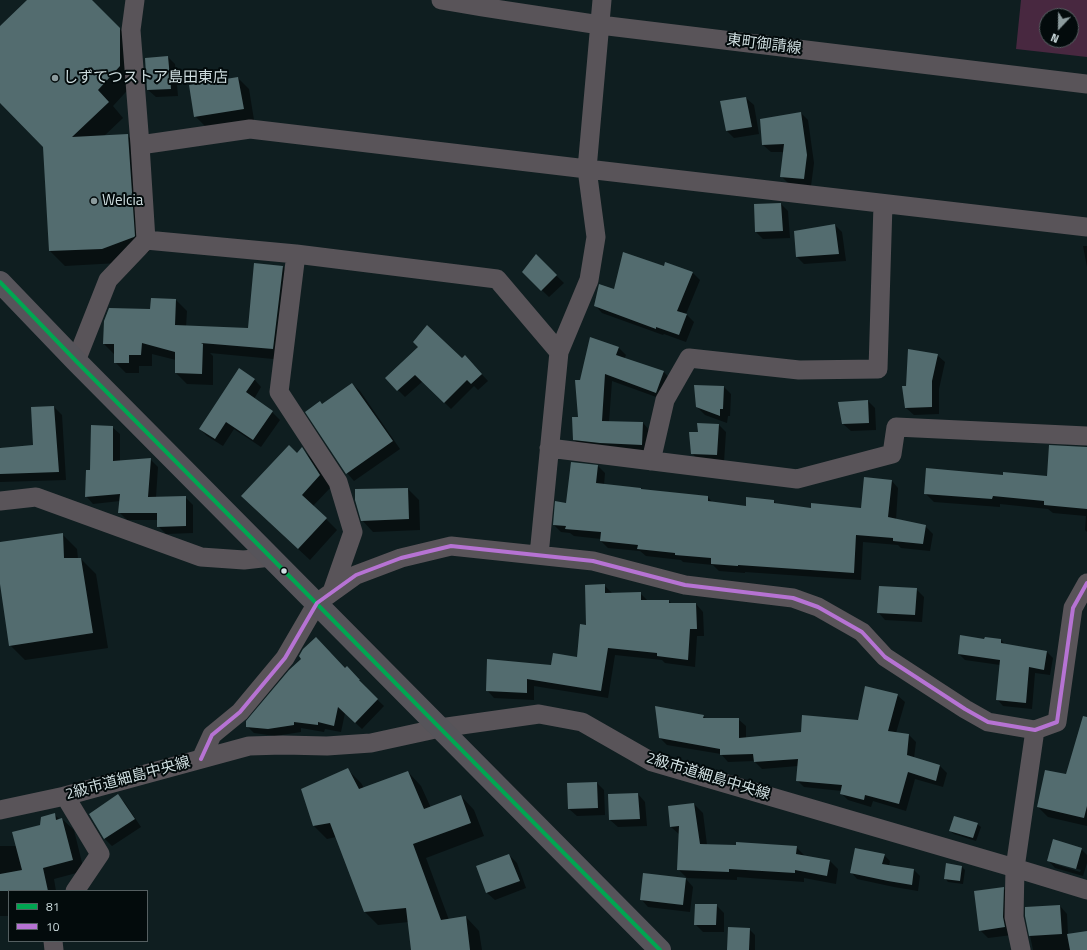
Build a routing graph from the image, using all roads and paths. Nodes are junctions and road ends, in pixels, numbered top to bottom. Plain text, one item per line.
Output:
1 (134, 0) edge
2 (441, 0) edge
3 (602, 0) edge
4 (600, 25) junction
5 (1087, 84) edge
6 (140, 145) junction
7 (587, 169) junction
8 (883, 204) junction
9 (1087, 227) edge
10 (146, 240) junction
11 (296, 254) junction
12 (0, 282) edge
13 (559, 352) junction
14 (76, 361) junction
15 (1087, 436) edge
16 (549, 448) junction
17 (651, 461) junction
18 (0, 501) edge
19 (539, 555) junction
20 (271, 557) junction
21 (1087, 584) edge
22 (325, 598) junction
23 (440, 728) junction
24 (1036, 730) junction
25 (201, 759) junction
26 (65, 796) junction
27 (0, 810) edge
28 (1015, 868) junction
29 (76, 890) edge
30 (1087, 890) edge
31 (660, 950) edge
32 (1021, 950) edge

1 - 6 street
2 - 4 street, 東町御請線
3 - 4 street
4 - 5 street, 東町御請線
4 - 7 street
6 - 7 street
6 - 10 street
7 - 8 street
7 - 13 street
8 - 9 street
8 - 17 street
10 - 11 street
10 - 14 street
11 - 13 street
11 - 22 street
12 - 14 main road
13 - 16 street
14 - 20 main road
15 - 17 street
16 - 17 street
16 - 19 street
18 - 20 street
19 - 22 street
19 - 24 street
20 - 22 main road
21 - 24 street
22 - 23 main road
22 - 25 street
23 - 25 street, 2級市道細島中央線
23 - 28 street, 2級市道細島中央線
23 - 31 main road
24 - 28 street
25 - 26 street, 2級市道細島中央線
26 - 27 street, 2級市道細島中央線
26 - 29 street
28 - 30 street, 2級市道細島中央線
28 - 32 street

